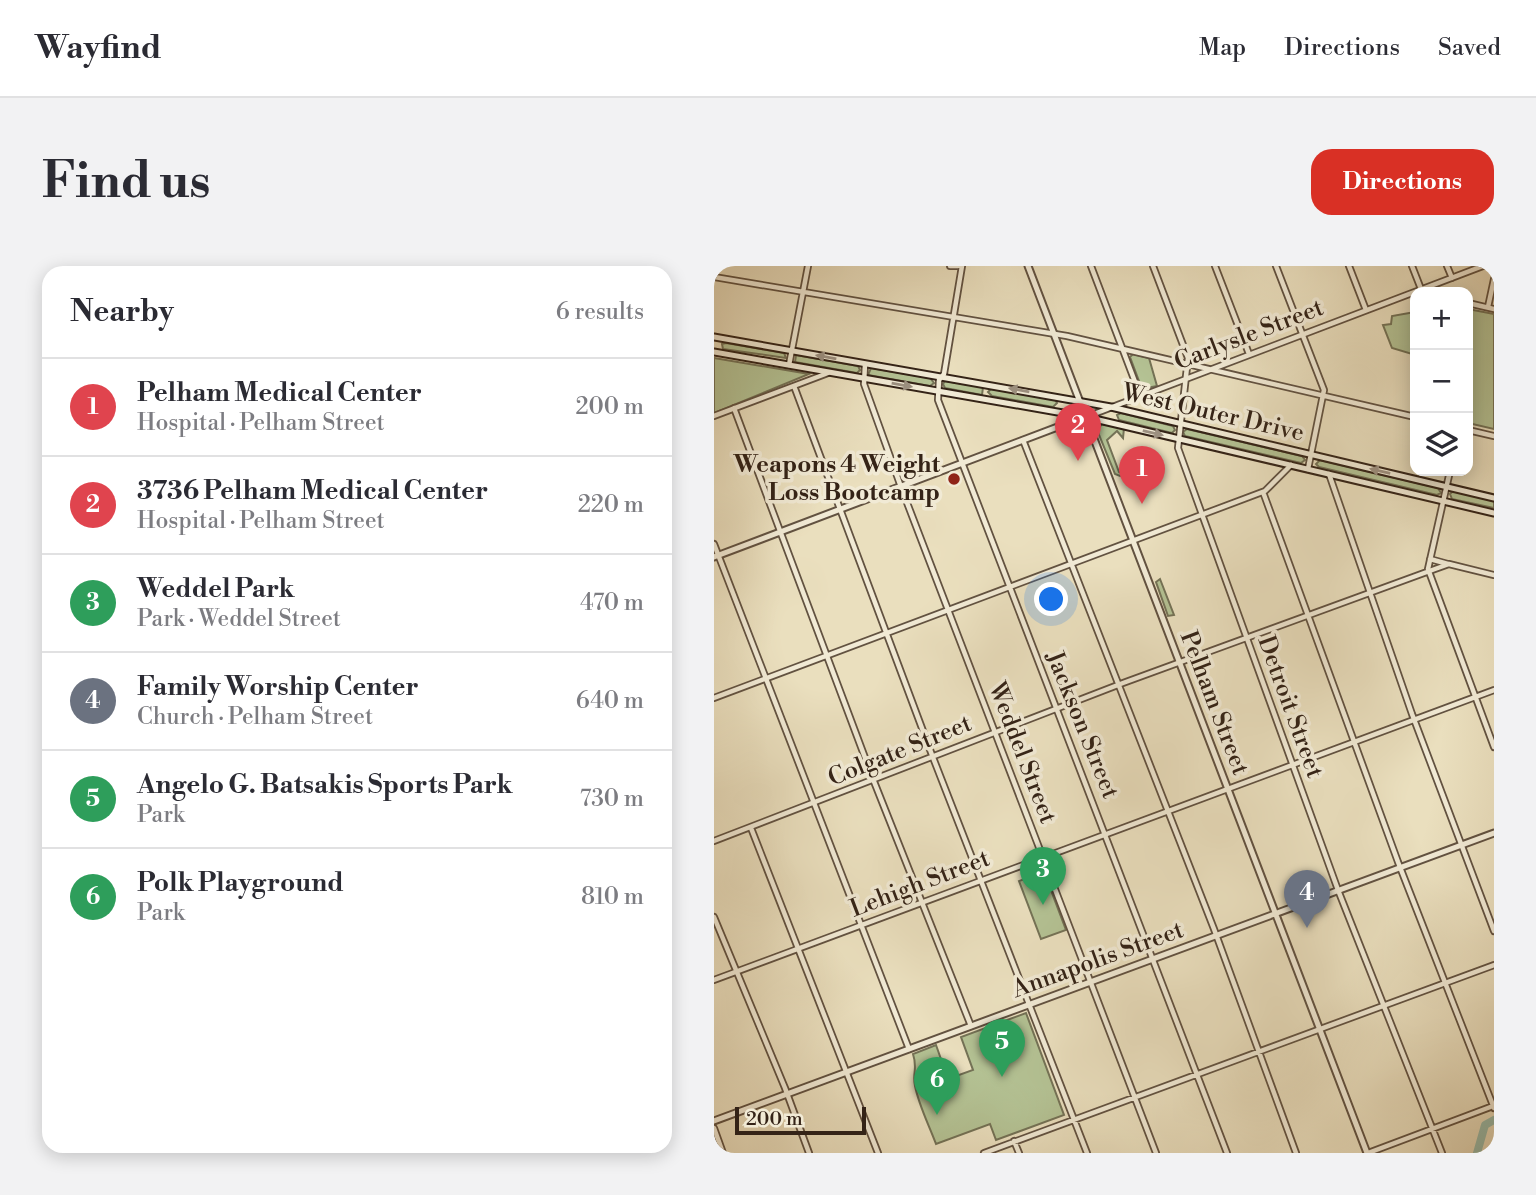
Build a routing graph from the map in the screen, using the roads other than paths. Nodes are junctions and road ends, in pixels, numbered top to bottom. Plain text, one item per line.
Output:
1 (808, 266) edge
2 (950, 266) edge
3 (960, 266) edge
4 (1028, 266) edge
5 (1091, 266) edge
6 (1153, 266) edge
7 (1215, 266) edge
8 (1276, 266) edge
9 (1349, 266) edge
10 (1412, 266) edge
11 (1447, 266) edge
12 (1483, 266) edge
13 (714, 277) edge
14 (1452, 278) junction
15 (1494, 279) edge
16 (1422, 287) edge
17 (1433, 287) edge
18 (804, 293) junction
19 (1410, 296) edge
20 (1473, 304) edge
21 (1488, 307) junction
22 (1494, 309) edge
23 (1366, 310) junction
24 (953, 319) junction
25 (1054, 334) junction
26 (1303, 334) junction
27 (716, 338) edge
28 (1123, 349) junction
29 (793, 351) junction
30 (715, 352) edge
31 (1249, 354) junction
32 (865, 364) junction
33 (1188, 364) junction
34 (789, 365) junction
35 (1210, 369) junction
36 (829, 373) junction
37 (942, 377) junction
38 (862, 378) junction
39 (1186, 378) junction
40 (987, 385) junction
41 (794, 386) junction
42 (939, 392) junction
43 (1140, 395) junction
44 (1324, 395) junction
45 (1058, 397) junction
46 (985, 400) junction
47 (1080, 401) junction
48 (1111, 407) junction
49 (734, 408) junction
50 (1118, 409) junction
51 (1054, 411) junction
52 (714, 416) edge
53 (1410, 416) edge
54 (1086, 417) junction
55 (1114, 424) junction
56 (1180, 424) junction
57 (1473, 431) edge
58 (1494, 436) edge
59 (1177, 438) junction
60 (1023, 440) junction
61 (1310, 454) junction
62 (962, 463) junction
63 (1292, 465) junction
64 (1308, 469) junction
65 (1329, 474) junction
66 (1449, 476) edge
67 (901, 487) junction
68 (1447, 487) junction
69 (1263, 492) junction
70 (1494, 498) edge
71 (1444, 501) junction
72 (839, 510) junction
73 (1494, 513) edge
74 (1201, 515) junction
75 (780, 532) junction
76 (1133, 539) junction
77 (714, 544) edge
78 (716, 556) edge
79 (1430, 559) junction
80 (1071, 563) junction
81 (1449, 564) junction
82 (1429, 571) junction
83 (1494, 575) edge
84 (1009, 586) junction
85 (1369, 594) junction
86 (948, 609) junction
87 (1308, 616) junction
88 (886, 632) junction
89 (1246, 638) junction
90 (827, 655) junction
91 (1180, 662) junction
92 (765, 679) junction
93 (1118, 685) junction
94 (1494, 690) edge
95 (1476, 696) junction
96 (714, 698) edge
97 (1057, 709) junction
98 (1414, 719) junction
99 (995, 732) junction
100 (1355, 741) junction
101 (1494, 747) edge
102 (932, 755) junction
103 (1292, 764) junction
104 (873, 779) junction
105 (1228, 788) junction
106 (812, 804) junction
107 (1167, 810) junction
108 (751, 828) junction
109 (1106, 833) junction
110 (1494, 833) edge
111 (714, 841) edge
112 (1461, 846) junction
113 (1044, 856) junction
114 (1400, 868) junction
115 (981, 879) junction
116 (1338, 890) junction
117 (921, 901) junction
118 (1276, 913) junction
119 (714, 917) edge
120 (859, 925) junction
121 (1494, 931) edge
122 (1216, 935) junction
123 (798, 948) junction
124 (1153, 958) junction
125 (1494, 965) edge
126 (736, 972) junction
127 (714, 980) edge
128 (1092, 981) junction
129 (1444, 983) junction
130 (1031, 1004) junction
131 (1384, 1005) junction
132 (971, 1026) junction
133 (1320, 1028) junction
134 (909, 1049) junction
135 (1258, 1051) junction
136 (847, 1072) junction
137 (1197, 1074) junction
138 (787, 1093) junction
139 (1135, 1097) junction
140 (1494, 1106) edge
141 (1074, 1119) junction
142 (714, 1121) edge
143 (714, 1128) edge
144 (1432, 1128) junction
145 (1014, 1142) junction
146 (723, 1153) edge
147 (809, 1153) edge
148 (878, 1153) edge
149 (984, 1153) edge
150 (1018, 1153) edge
151 (1087, 1153) edge
152 (1156, 1153) edge
153 (1227, 1153) edge
154 (1296, 1153) edge
155 (1368, 1153) edge
156 (1442, 1153) edge

1 - 18 street
2 - 3 street
3 - 24 street, Jackson Street
4 - 25 street, Pelham Street
5 - 28 street
6 - 33 street, Detroit Street
7 - 31 street
8 - 26 street
9 - 23 street
10 - 16 street
11 - 14 street
12 - 14 street, Carlysle Street
13 - 18 street
14 - 17 street, Carlysle Street
15 - 21 street
18 - 24 street
18 - 29 street
19 - 23 street, Carlysle Street
20 - 21 street
21 - 22 street
23 - 26 street, Carlysle Street
24 - 25 street
24 - 37 street, Jackson Street
25 - 28 street
25 - 47 street, Pelham Street
26 - 31 street, Carlysle Street
26 - 44 street
27 - 29 street, West Outer Drive
27 - 30 street
28 - 33 street
28 - 43 street
32 -> 29 street, West Outer Drive
29 - 34 street
30 - 34 street, West Outer Drive
31 - 35 street, Carlysle Street
32 - 37 street, West Outer Drive
32 - 38 street
33 - 35 street
33 - 39 street, Detroit Street
34 - 36 street, West Outer Drive
35 - 39 street, Carlysle Street
35 - 44 street
36 - 38 street, West Outer Drive
36 - 41 street
37 - 40 street, West Outer Drive
37 - 42 street, Jackson Street
38 -> 42 street, West Outer Drive
38 - 67 street, Weddel Street
39 - 43 street, Carlysle Street
39 - 56 street, Detroit Street
45 -> 40 street, West Outer Drive
40 - 46 street
41 - 49 street
41 - 72 street
42 - 46 street, West Outer Drive
42 - 62 street, Jackson Street
43 - 48 street, Carlysle Street
44 - 53 street
44 - 61 street
45 - 47 street, West Outer Drive
45 - 51 street
46 - 51 street, West Outer Drive
47 - 48 street, West Outer Drive
47 - 54 street, Pelham Street
48 - 50 street, West Outer Drive
48 - 54 street, Carlysle Street
49 - 52 street
49 - 75 street
50 - 55 street
50 - 56 street, West Outer Drive
51 - 54 street, West Outer Drive
54 - 55 street, West Outer Drive
54 - 60 street, Carlysle Street
54 - 76 street, Pelham Street
55 -> 59 street, West Outer Drive
56 - 59 street, Detroit Street
56 - 61 street, West Outer Drive
57 - 58 street
59 - 63 street, West Outer Drive
59 - 74 street, Detroit Street
60 - 62 street, Carlysle Street
60 - 80 street
61 - 64 street
68 -> 61 street, West Outer Drive
62 - 67 street, Carlysle Street
62 - 84 street, Jackson Street
63 - 64 street, West Outer Drive
63 - 69 street
64 - 65 street, West Outer Drive
65 - 71 street, West Outer Drive
65 - 85 street
66 - 68 street
67 - 72 street, Carlysle Street
67 - 86 street, Weddel Street
68 - 70 street, West Outer Drive
68 - 71 street
69 - 74 street
69 - 87 street
71 - 73 street, West Outer Drive
71 - 79 street
72 - 75 street, Carlysle Street
72 - 88 street
74 - 76 street
74 - 89 street, Detroit Street
75 - 78 street, Carlysle Street
75 - 90 street
76 - 80 street
76 - 91 street, Pelham Street
77 - 78 street
78 - 92 street
79 - 81 street
79 - 82 street
80 - 84 street
80 - 93 street
81 - 82 street, Colgate Street
81 - 83 street
82 - 85 street, Colgate Street
82 - 95 street
84 - 86 street
84 - 97 street, Jackson Street
85 - 87 street, Colgate Street
85 - 98 street
86 - 88 street
86 - 99 street, Weddel Street
87 - 89 street, Colgate Street
87 - 100 street
88 - 90 street
88 - 102 street
89 - 91 street, Colgate Street
89 - 103 street, Detroit Street
90 - 92 street
90 - 104 street
91 - 93 street, Colgate Street
91 - 105 street, Pelham Street
92 - 96 street
92 - 106 street
93 - 97 street, Colgate Street
93 - 107 street
94 - 95 street, Lehigh Street
95 - 98 street, Lehigh Street
95 - 101 street
97 - 99 street, Colgate Street
97 - 109 street, Jackson Street
98 - 100 street, Lehigh Street
98 - 112 street
99 - 102 street, Colgate Street
99 - 113 street, Weddel Street
100 - 103 street, Lehigh Street
100 - 114 street
102 - 104 street, Colgate Street
102 - 115 street
103 - 105 street, Lehigh Street
103 - 116 street, Detroit Street
104 - 106 street, Colgate Street
104 - 117 street
105 - 107 street, Lehigh Street
105 - 118 street, Pelham Street
106 - 108 street, Colgate Street
106 - 120 street
107 - 109 street, Lehigh Street
107 - 122 street
108 - 111 street, Colgate Street
108 - 123 street
109 - 113 street, Lehigh Street
109 - 124 street, Jackson Street
110 - 112 street, Annapolis Street
112 - 114 street, Annapolis Street
112 - 121 street
113 - 115 street, Lehigh Street
113 - 128 street, Weddel Street
114 - 116 street, Annapolis Street
114 - 129 street
115 - 117 street, Lehigh Street
115 - 130 street
116 - 118 street, Annapolis Street
116 - 131 street, Detroit Street
117 - 120 street, Lehigh Street
117 - 132 street
118 - 122 street, Annapolis Street
118 - 133 street, Pelham Street
119 - 126 street
120 - 123 street, Lehigh Street
120 - 134 street
122 - 124 street, Annapolis Street
122 - 135 street
123 - 126 street, Lehigh Street
123 - 136 street
124 - 128 street, Annapolis Street
124 - 137 street, Jackson Street
125 - 129 street
126 - 127 street, Lehigh Street
126 - 138 street
128 - 130 street, Annapolis Street
128 - 139 street, Weddel Street
129 - 131 street
129 - 140 street
130 - 132 street, Annapolis Street
130 - 141 street
131 - 133 street
131 - 144 street, Detroit Street
132 - 134 street, Annapolis Street
133 - 135 street
133 - 155 street, Pelham Street
134 - 136 street, Annapolis Street
135 - 137 street
135 - 154 street
136 - 138 street, Annapolis Street
136 - 148 street
137 - 139 street
137 - 153 street, Jackson Street
138 - 142 street, Annapolis Street
138 - 147 street
139 - 141 street
139 - 152 street, Weddel Street
140 - 144 street
141 - 145 street
141 - 151 street
143 - 146 street
144 - 155 street
144 - 156 street, Detroit Street
145 - 149 street
145 - 150 street

